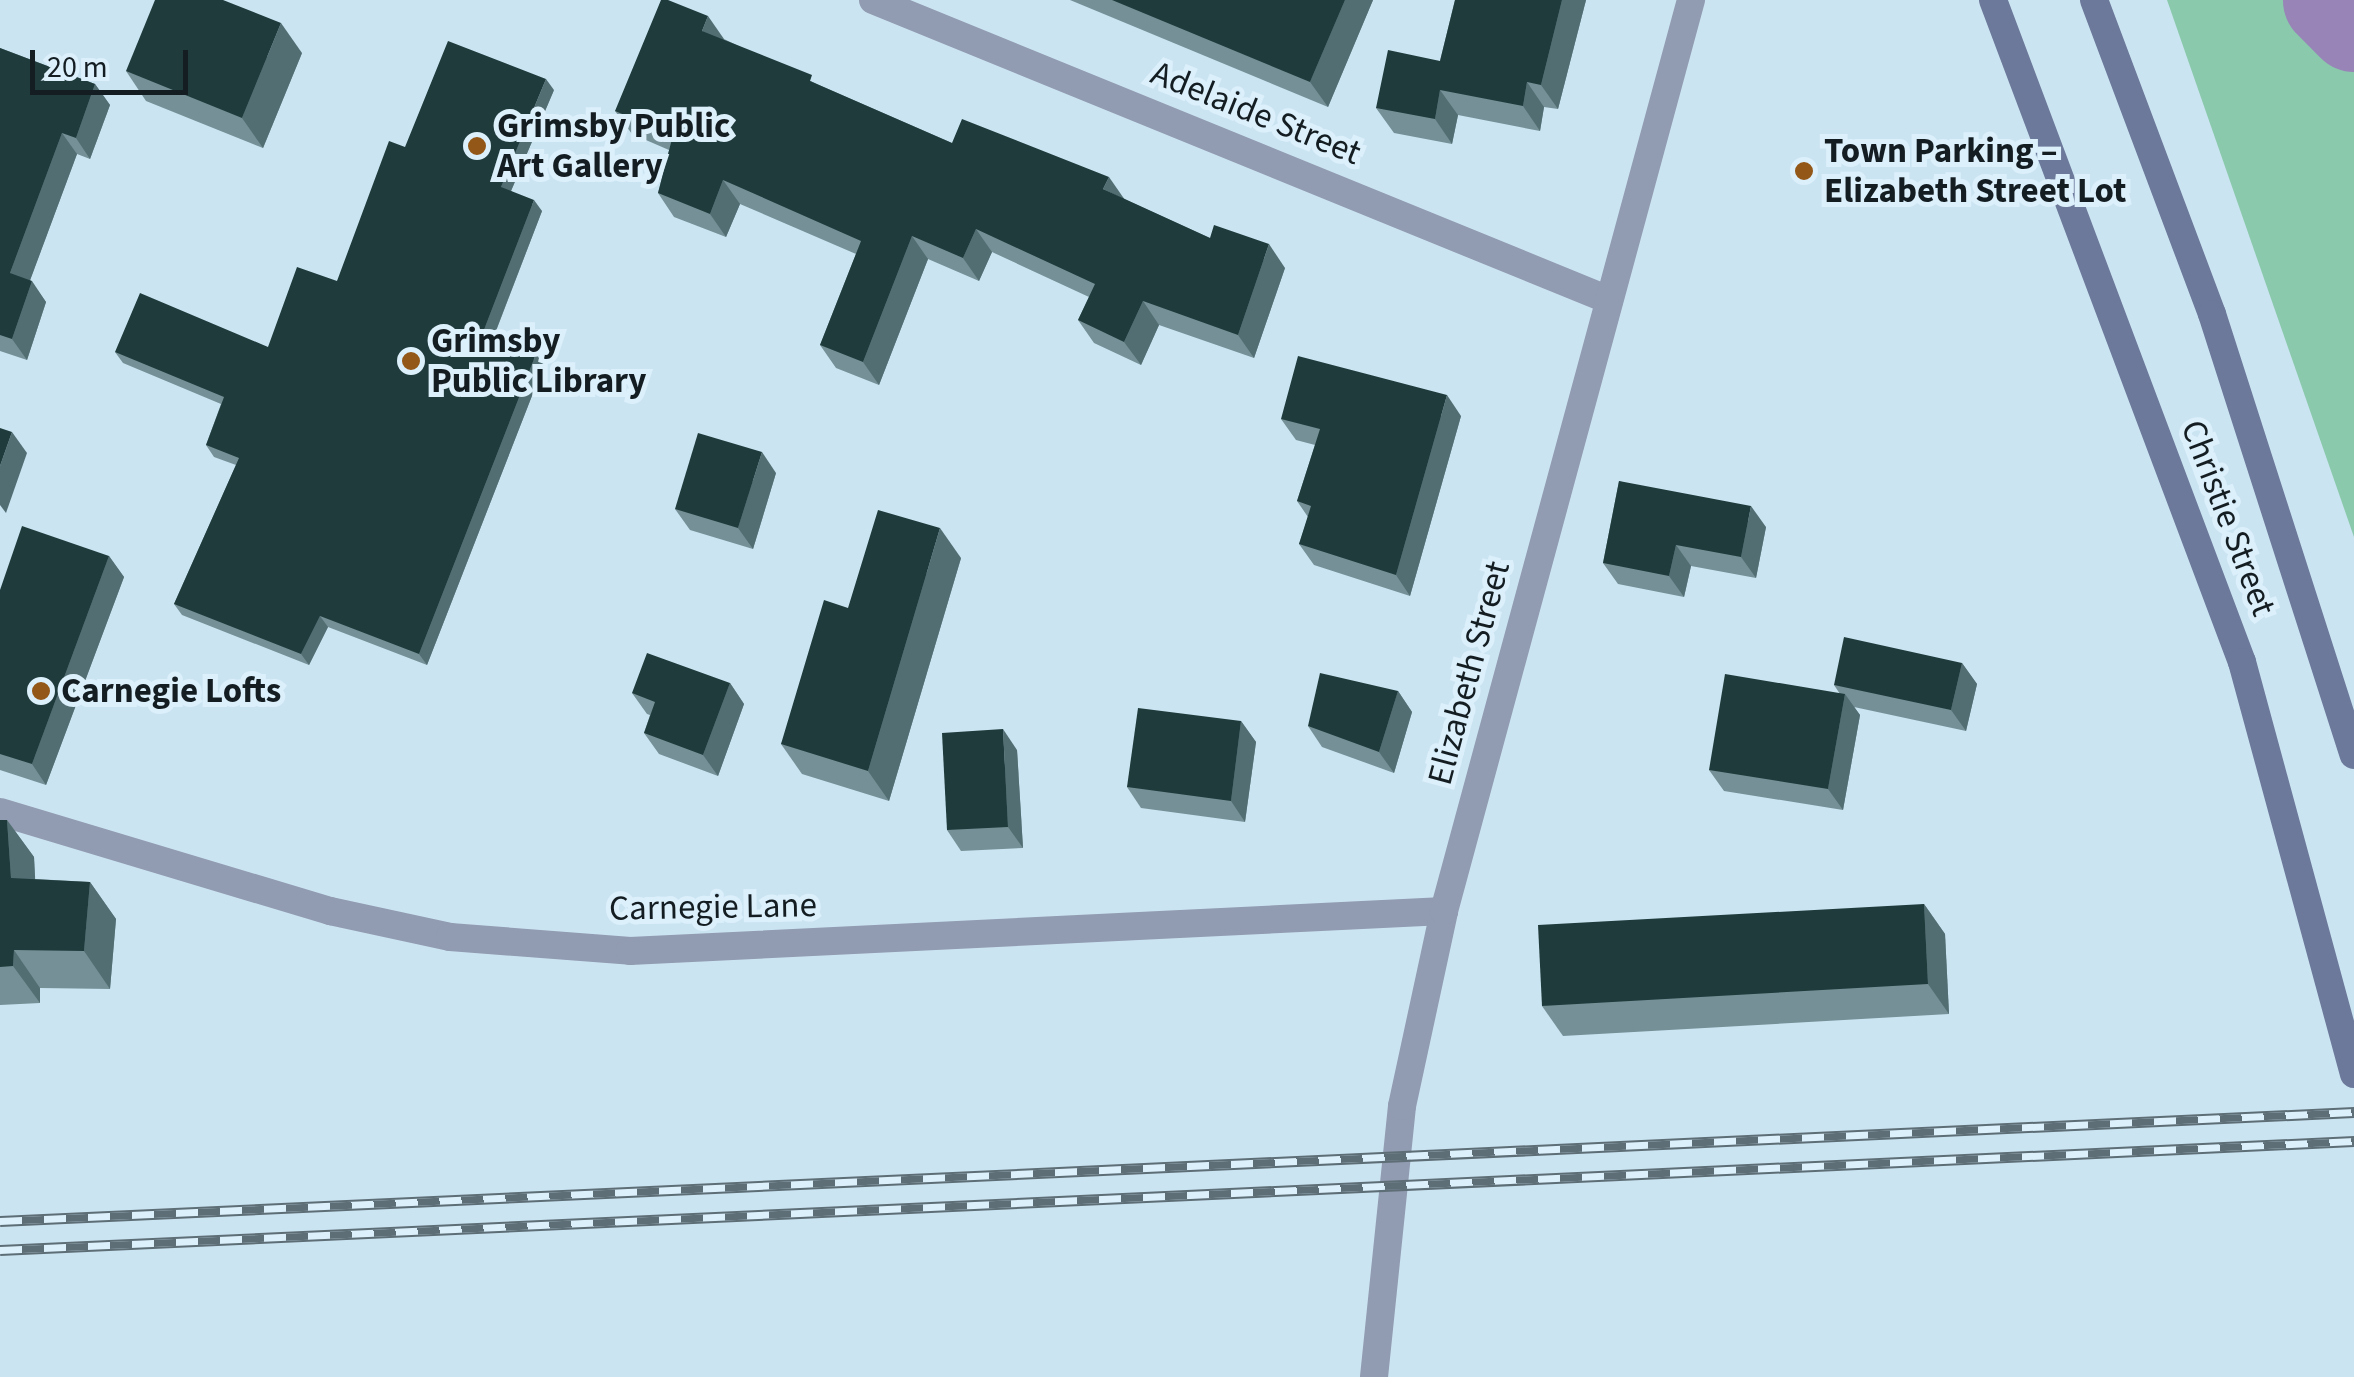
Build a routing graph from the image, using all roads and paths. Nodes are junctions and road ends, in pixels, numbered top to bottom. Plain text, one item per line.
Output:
1 (873, 0) edge
2 (1691, 0) edge
3 (1994, 0) edge
4 (2094, 0) edge
5 (1609, 300) junction
6 (2354, 755) edge
7 (0, 812) edge
8 (1444, 911) junction
9 (2354, 1074) edge
10 (1374, 1377) edge

1 - 5 street, Adelaide Street
2 - 5 street, Elizabeth Street
3 - 9 main road, Christie Street
4 - 6 main road, Christie Street
5 - 8 street, Elizabeth Street
7 - 8 street, Carnegie Lane
8 - 10 street, Elizabeth Street

